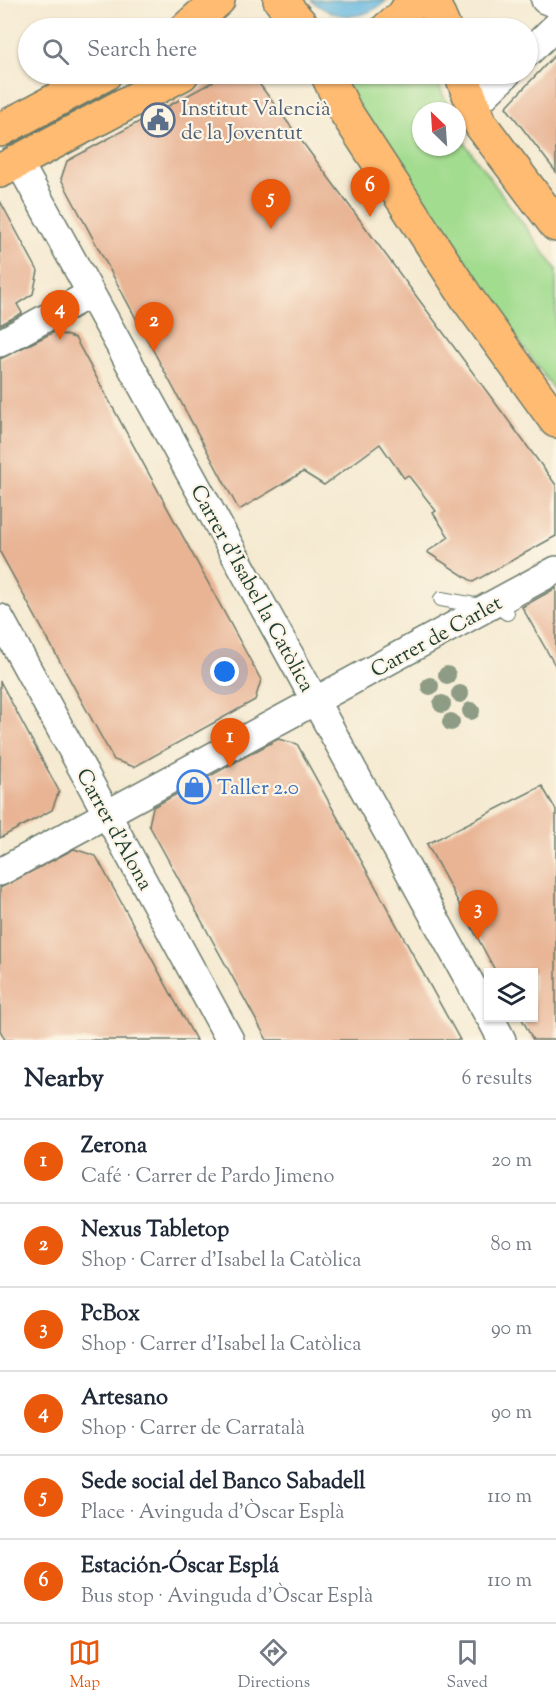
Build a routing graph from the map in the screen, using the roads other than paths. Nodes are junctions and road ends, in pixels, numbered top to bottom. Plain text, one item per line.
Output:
1 (218, 0) edge
2 (280, 0) edge
3 (414, 0) edge
4 (432, 0) edge
5 (545, 0) edge
6 (556, 4) edge
7 (198, 18) edge
8 (295, 18) edge
9 (399, 18) edge
10 (440, 18) edge
11 (556, 26) edge
12 (538, 43) edge
13 (86, 84) edge
14 (163, 84) edge
15 (332, 84) edge
16 (464, 84) edge
17 (497, 84) edge
18 (472, 108) junction
19 (0, 130) edge
20 (9, 166) edge
21 (556, 225) edge
22 (90, 294) junction
23 (0, 343) edge
24 (556, 421) edge
25 (556, 570) edge
26 (441, 599) dead end
27 (501, 609) junction
28 (0, 618) edge
29 (316, 702) junction
30 (108, 816) junction
31 (0, 872) edge
32 (484, 1007) edge
33 (492, 1022) edge
34 (230, 1040) edge
35 (502, 1040) edge

1 - 7 main road
2 - 8 main road
3 - 9 main road
4 - 10 main road
5 - 6 street
11 - 12 street
13 - 19 main road
14 - 20 main road
15 - 24 main road
16 - 18 main road
17 - 18 street
18 - 21 main road
20 - 22 street, Carrer d'Isabel la Catòlica
22 - 23 street
22 - 29 street, Carrer d'Isabel la Catòlica
25 - 27 street, Carrer de Carlet
26 - 27 lane
27 - 29 street, Carrer de Carlet
28 - 30 street, Carrer d'Alona
29 - 30 street, Carrer de Carlet
29 - 32 street, Carrer d'Isabel la Catòlica
30 - 31 street, Carrer de Carlet
30 - 34 street, Carrer d'Alona
33 - 35 street, Carrer d'Isabel la Catòlica

